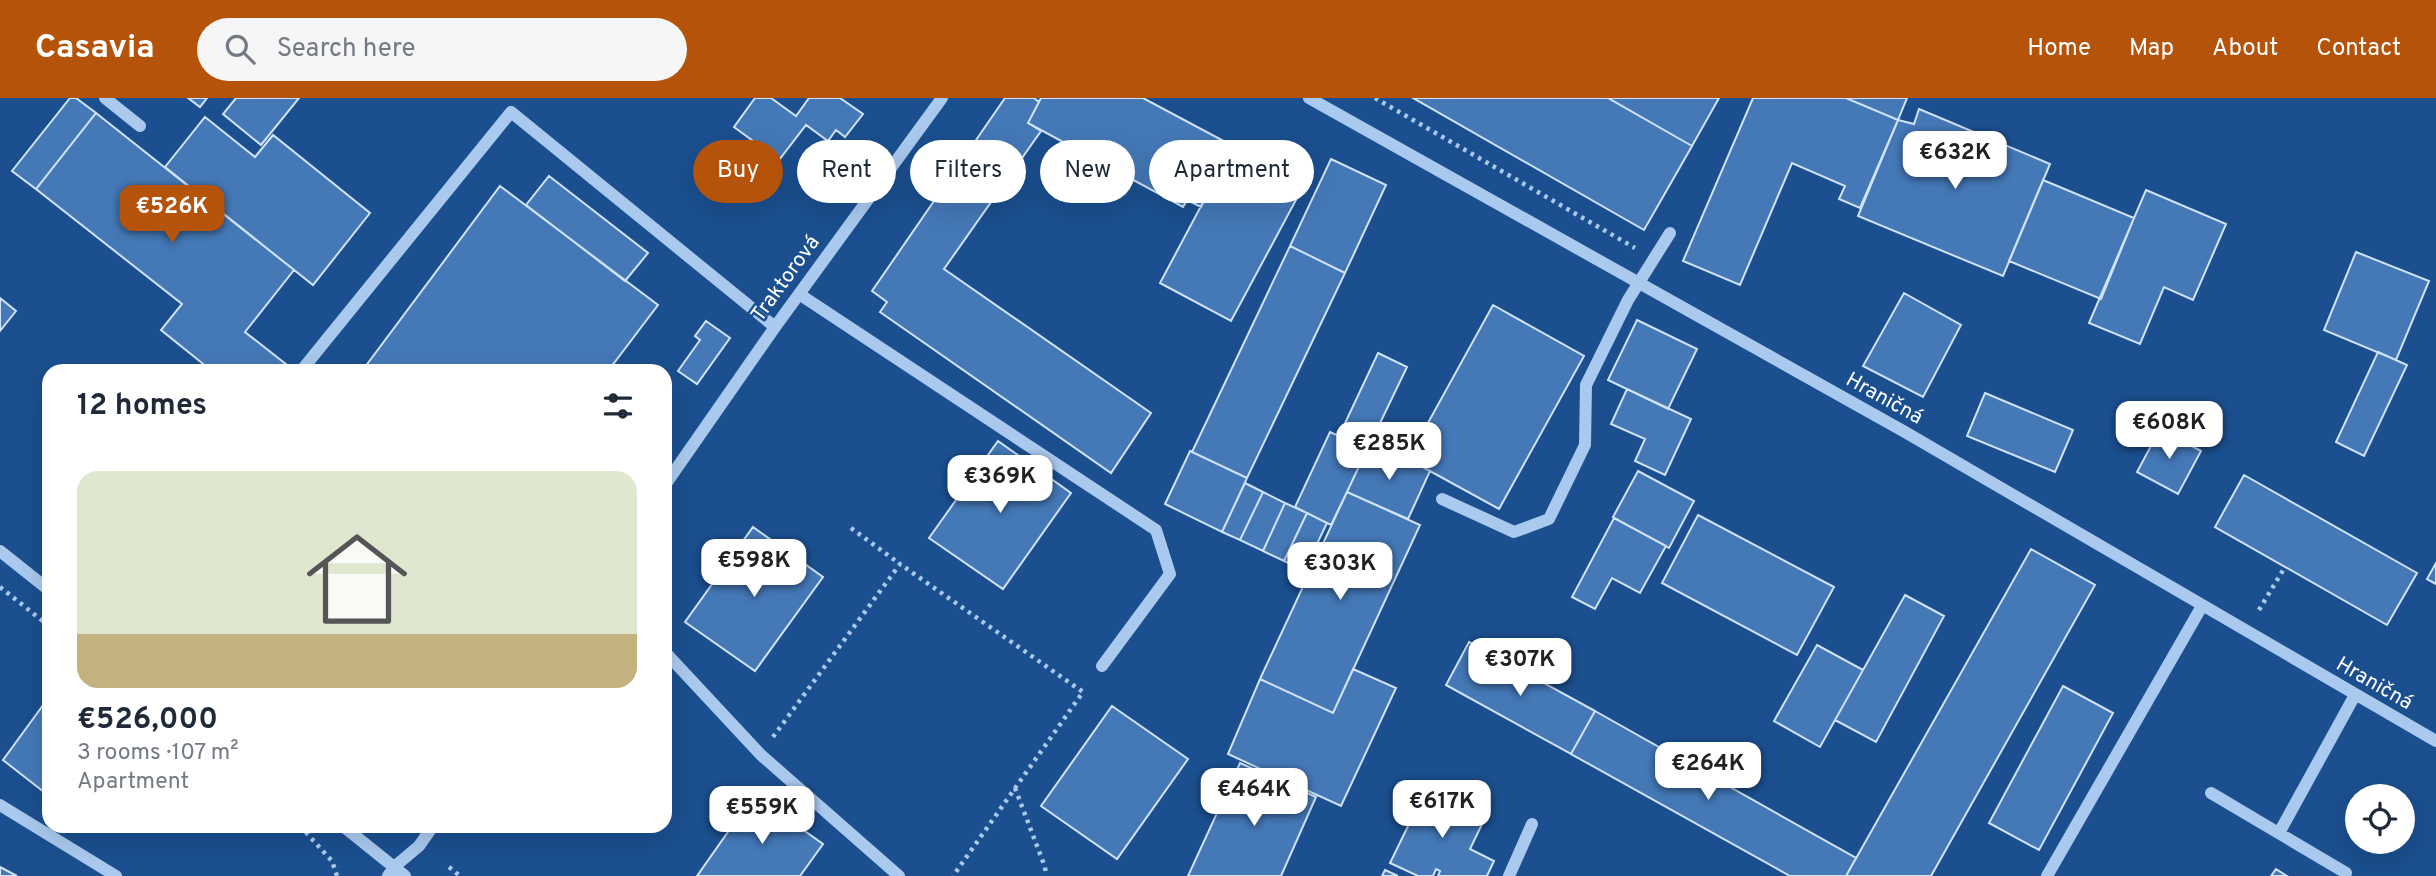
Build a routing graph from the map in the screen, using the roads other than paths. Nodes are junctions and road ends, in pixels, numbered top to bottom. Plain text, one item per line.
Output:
1 (104, 98) edge
2 (942, 98) edge
3 (1309, 98) edge
4 (140, 126) dead end
5 (1670, 233) dead end
6 (1639, 283) junction
7 (799, 294) junction
8 (775, 327) junction
9 (307, 364) edge
10 (672, 475) edge
11 (1442, 499) dead end
12 (0, 551) edge
13 (42, 584) edge
14 (2202, 606) junction
15 (672, 660) edge
16 (1102, 666) dead end
17 (2355, 695) junction
18 (2436, 741) edge
19 (2211, 793) dead end
20 (0, 805) edge
21 (1532, 824) dead end
22 (42, 831) edge
23 (2279, 832) junction
24 (46, 833) edge
25 (349, 833) edge
26 (428, 833) edge
27 (391, 872) edge
28 (2346, 873) dead end
29 (116, 876) edge
30 (405, 876) edge
31 (899, 876) edge
32 (1509, 876) edge
33 (2047, 876) edge

1 - 4 street
2 - 7 street, Traktorová
3 - 6 street, Hraničná
5 - 6 street
6 - 11 street
6 - 14 street, Hraničná
7 - 8 street, Traktorová
7 - 16 street
8 - 9 street
8 - 10 street, Traktorová
12 - 13 street
14 - 17 street, Hraničná
14 - 33 street
15 - 31 street
17 - 18 street, Hraničná
17 - 23 street
19 - 23 street
20 - 22 street
21 - 32 street
23 - 28 street
24 - 29 street
25 - 27 street
26 - 27 street
27 - 30 street

